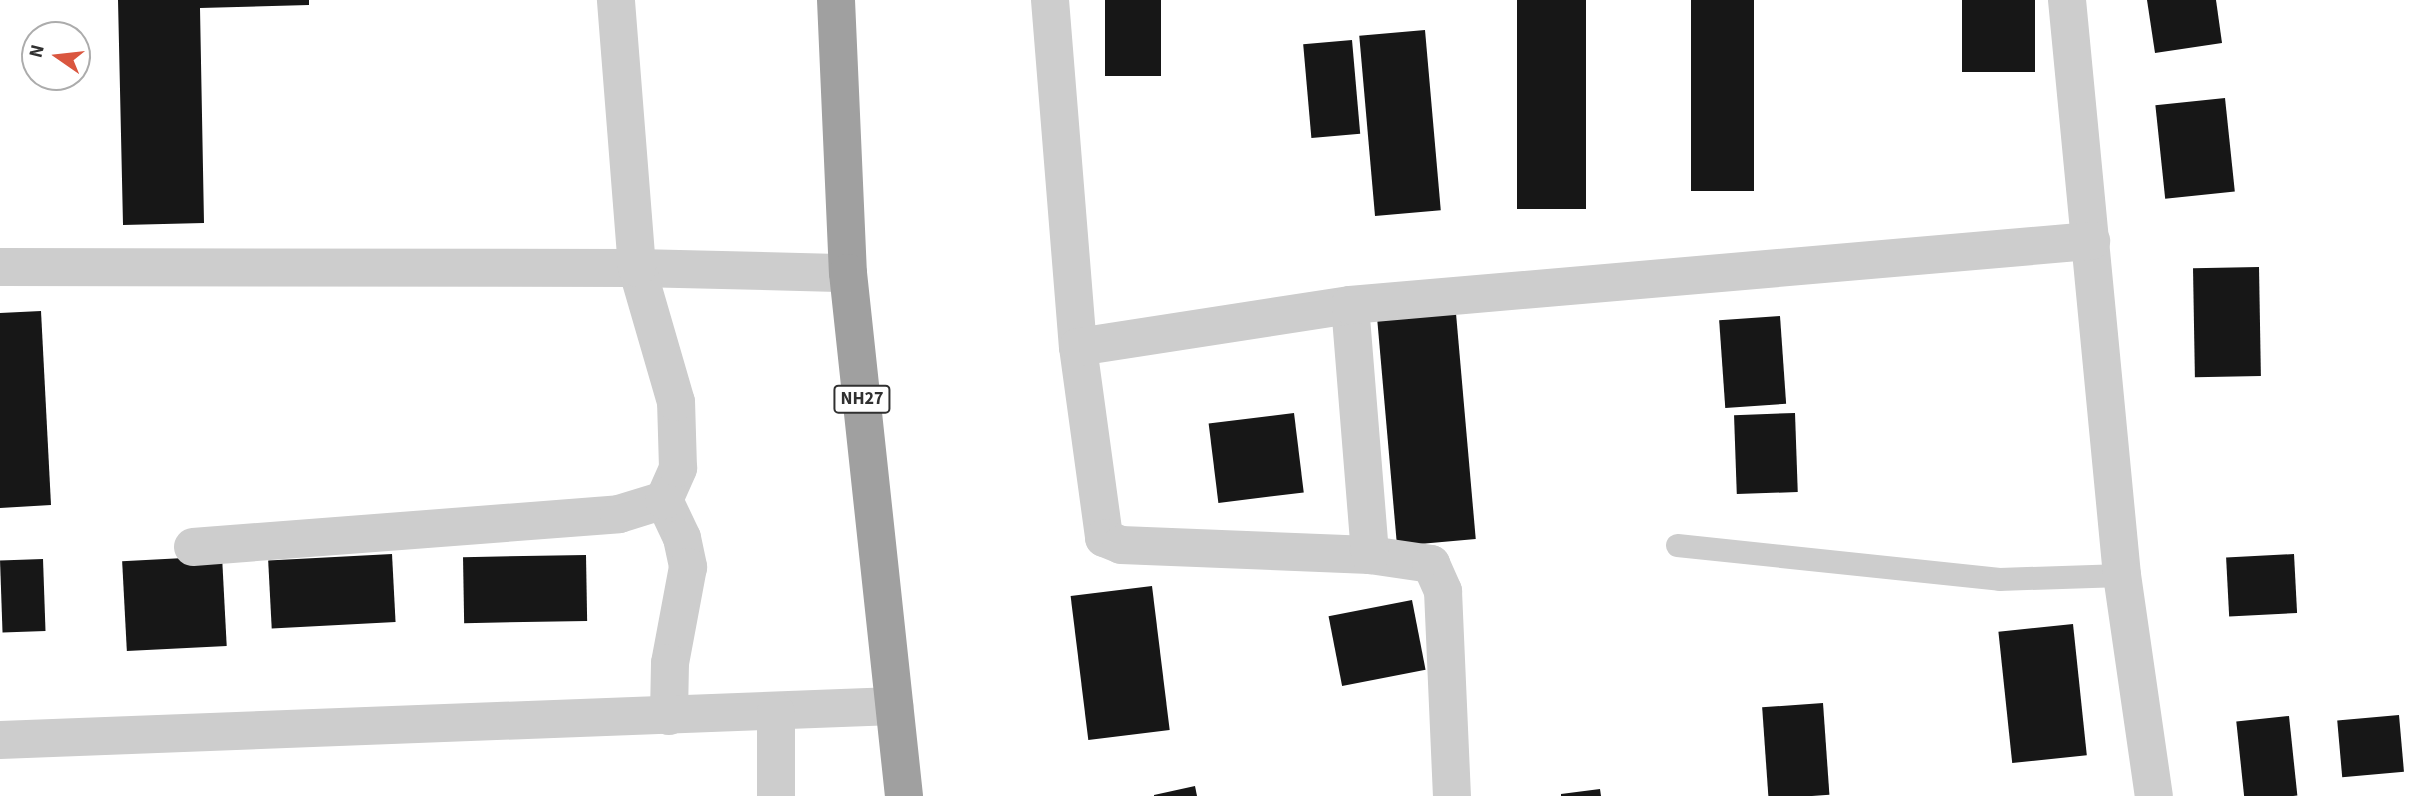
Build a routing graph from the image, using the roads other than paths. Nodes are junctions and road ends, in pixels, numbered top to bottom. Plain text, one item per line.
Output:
1 (616, 0) edge
2 (836, 0) edge
3 (1050, 0) edge
4 (2067, 0) edge
5 (2091, 241) junction
6 (0, 267) edge
7 (637, 268) junction
8 (848, 273) junction
9 (1350, 305) junction
10 (1078, 347) junction
11 (664, 500) junction
12 (1677, 545) dead end
13 (193, 547) dead end
14 (1370, 555) junction
15 (2122, 575) junction
16 (894, 706) junction
17 (776, 712) junction
18 (668, 716) junction
19 (0, 740) edge
20 (776, 796) edge
21 (904, 796) edge
22 (1452, 796) edge
23 (2154, 796) edge

1 - 7 street
2 - 8 highway, NH27
3 - 10 street
4 - 5 street
5 - 9 street
5 - 15 street
6 - 7 street
7 - 8 street
7 - 11 street
8 - 16 highway, NH27
9 - 10 street
9 - 14 street
10 - 14 street
11 - 13 street
11 - 18 street
12 - 15 lane
14 - 22 street
15 - 23 street
16 - 17 street
16 - 21 highway, NH27
17 - 18 street
17 - 20 street
18 - 19 street

